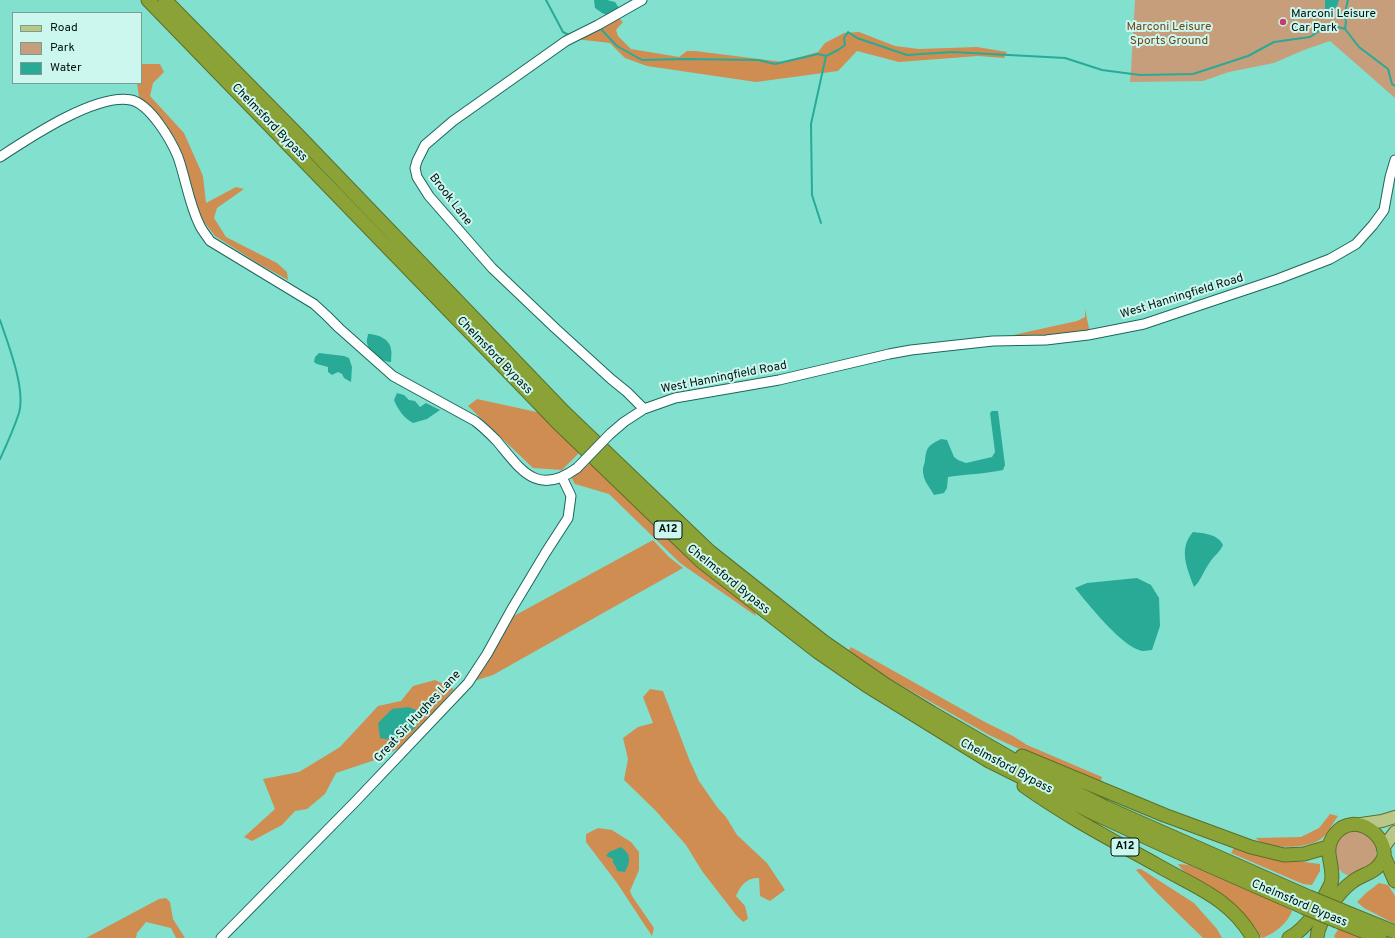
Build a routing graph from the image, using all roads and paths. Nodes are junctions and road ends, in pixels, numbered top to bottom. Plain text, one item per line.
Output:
1 (148, 0) edge
2 (164, 0) edge
3 (642, 0) edge
4 (0, 157) edge
5 (1395, 160) edge
6 (644, 409) junction
7 (562, 477) junction
8 (979, 740) junction
9 (990, 761) junction
10 (1395, 817) edge
11 (1361, 824) junction
12 (1395, 832) edge
13 (1328, 847) junction
14 (1384, 852) junction
15 (1173, 874) junction
16 (1395, 881) edge
17 (1306, 902) junction
18 (1340, 916) junction
19 (1395, 932) edge
20 (221, 938) edge
21 (1243, 938) edge
22 (1253, 938) edge
23 (1289, 938) edge
24 (1317, 938) edge
25 (1380, 938) edge

1 - 9 highway, Chelmsford Bypass / A12
2 - 8 highway, Chelmsford Bypass / A12
3 - 6 street, Brook Lane
4 - 7 street, West Hanningfield Road
5 - 6 street, West Hanningfield Road
6 - 7 street, West Hanningfield Road, bridge
7 - 20 street, Great Sir Hughes Lane
8 - 13 highway, A12
8 - 17 highway, Chelmsford Bypass / A12
9 - 15 highway, A12
9 - 17 highway, Chelmsford Bypass / A12
10 - 11 main road
11 - 13 highway
11 - 14 highway
12 - 14 main road
13 - 23 highway
14 - 16 highway
14 - 24 highway
15 - 21 highway, A12
15 - 22 highway, A12
17 - 18 highway, Chelmsford Bypass / A12, bridge
18 - 19 highway, Chelmsford Bypass / A12
18 - 25 highway, Chelmsford Bypass / A12

